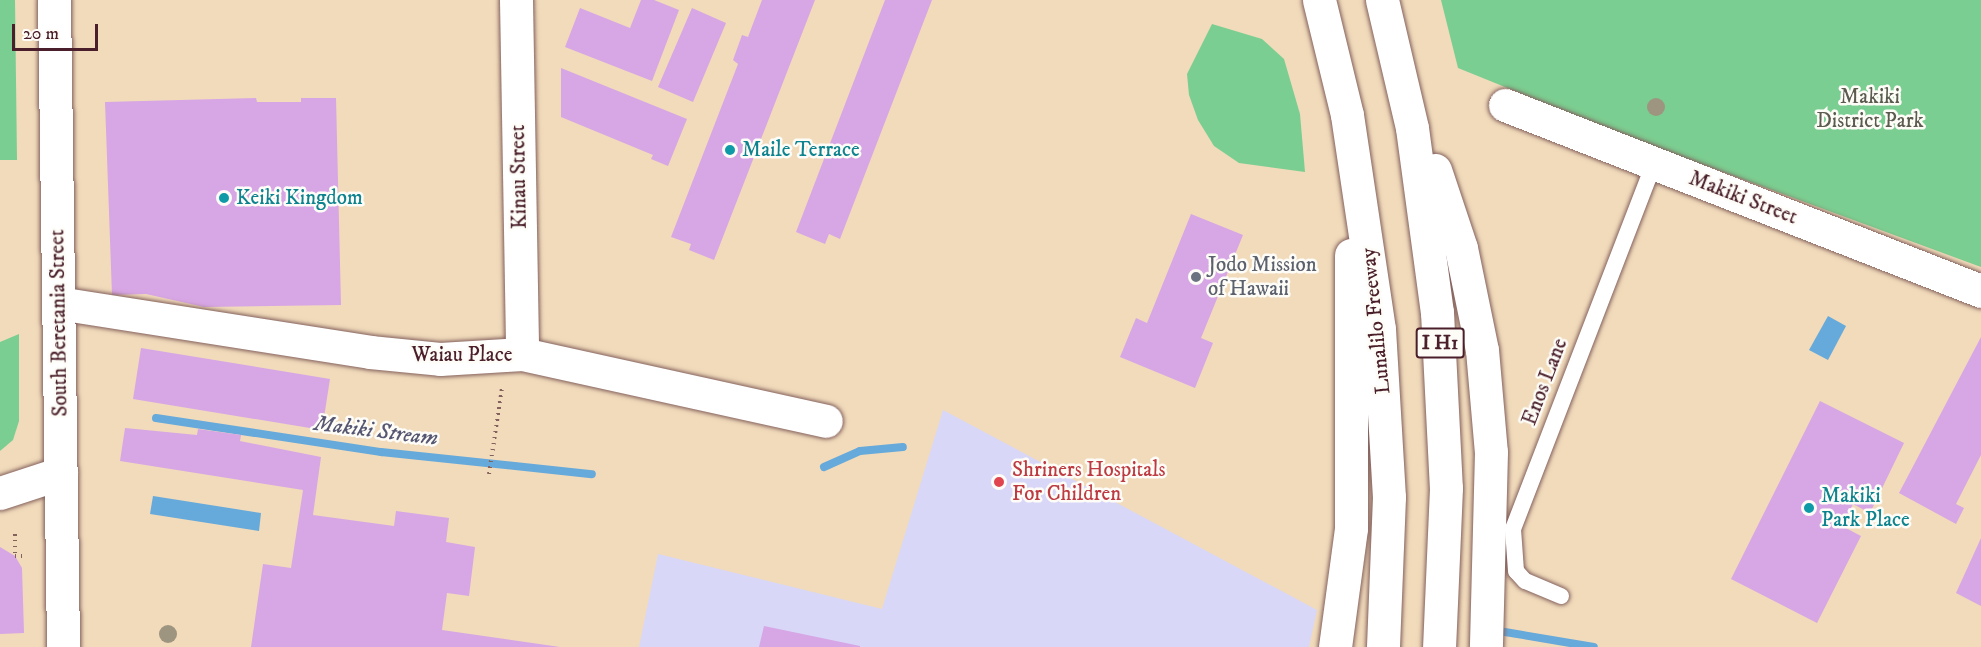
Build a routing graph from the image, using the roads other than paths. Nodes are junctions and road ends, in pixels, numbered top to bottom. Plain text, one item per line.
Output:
1 (54, 0) edge
2 (516, 0) edge
3 (1319, 0) edge
4 (1382, 0) edge
5 (1393, 43) junction
6 (1505, 105) dead end
7 (1347, 115) junction
8 (1654, 164) junction
9 (1981, 291) edge
10 (58, 303) junction
11 (522, 354) junction
12 (825, 421) dead end
13 (61, 473) junction
14 (0, 493) edge
15 (1561, 596) dead end
16 (63, 647) edge
17 (1335, 647) edge
18 (1383, 647) edge
19 (1439, 647) edge
20 (1486, 647) edge

1 - 10 main road, South Beretania Street
2 - 11 main road, Kinau Street
3 - 7 main road, Lunalilo Freeway
4 - 5 main road, I H1
5 - 19 main road, I H1
5 - 20 main road
6 - 8 main road, Makiki Street
7 - 17 main road
7 - 18 main road, Lunalilo Freeway
8 - 9 main road, Makiki Street
8 - 15 lane, Enos Lane
10 - 11 main road, Waiau Place
10 - 13 main road, South Beretania Street
11 - 12 main road, Waiau Place
13 - 14 main road
13 - 16 main road, South Beretania Street

